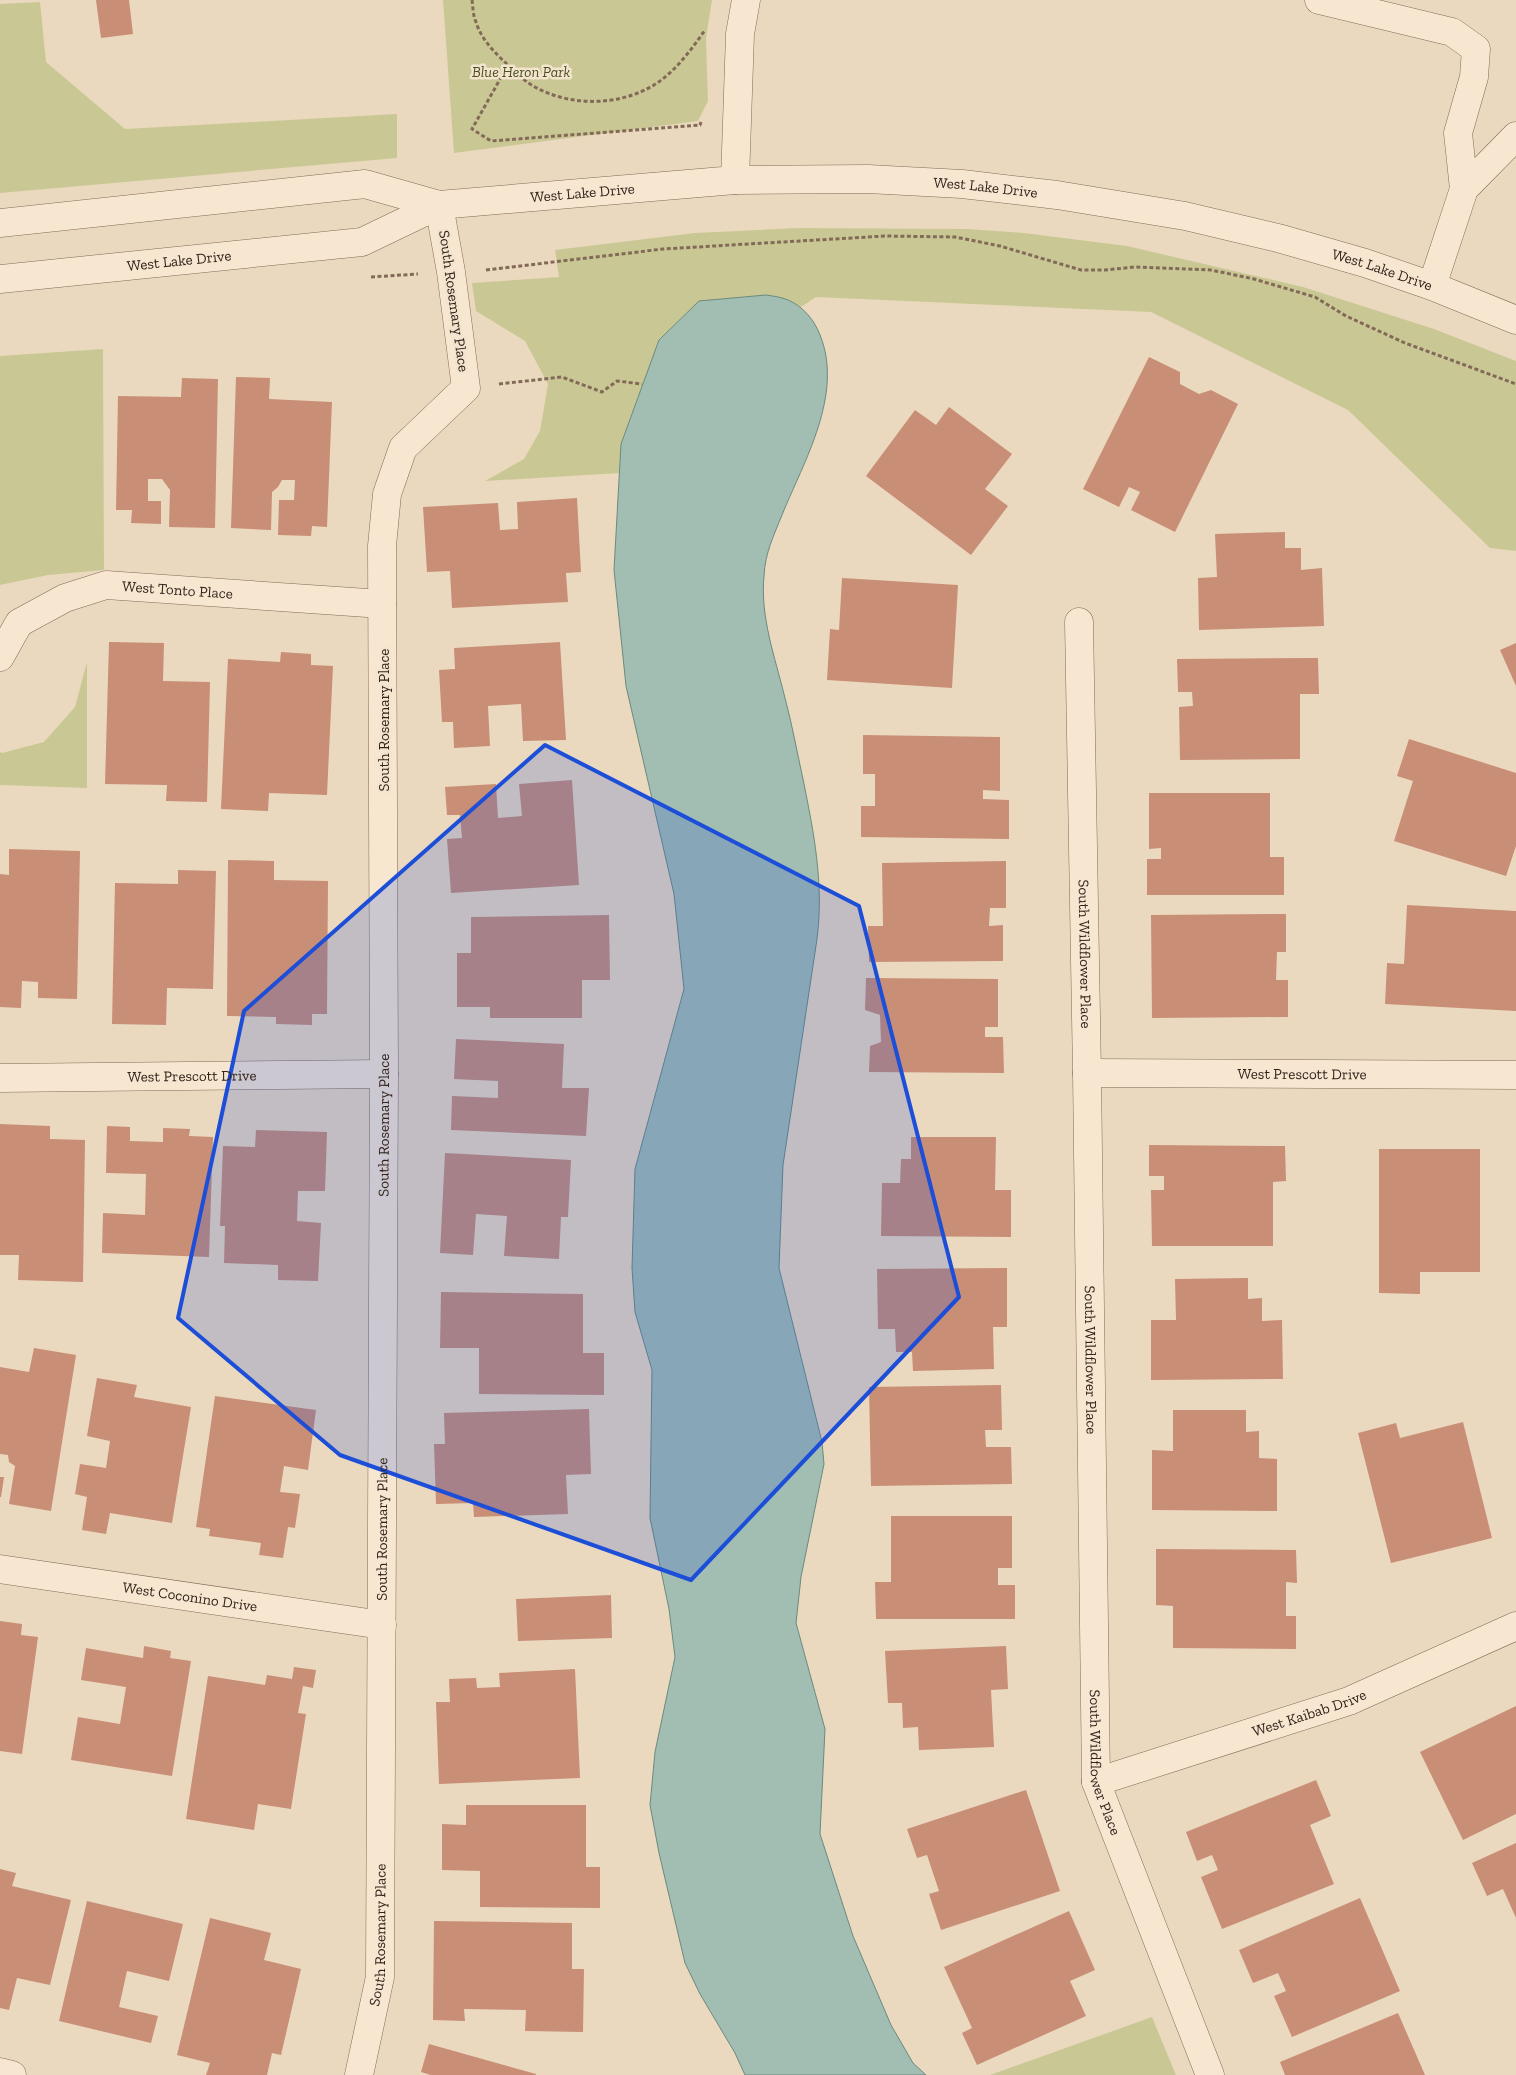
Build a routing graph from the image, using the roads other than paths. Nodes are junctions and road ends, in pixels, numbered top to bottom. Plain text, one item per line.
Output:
1 (746, 0) edge
2 (1319, 0) edge
3 (1516, 136) edge
4 (735, 180) junction
5 (1464, 189) junction
6 (439, 205) junction
7 (0, 223) edge
8 (0, 279) edge
9 (1432, 286) junction
10 (1516, 320) edge
11 (382, 604) junction
12 (1079, 622) dead end
13 (0, 656) edge
14 (1087, 1073) junction
15 (384, 1074) junction
16 (1516, 1075) edge
17 (0, 1078) edge
18 (0, 1569) edge
19 (382, 1625) junction
20 (1516, 1626) edge
21 (1096, 1782) junction
22 (0, 2072) edge
23 (12, 2075) edge
24 (359, 2075) edge
25 (1210, 2075) edge

1 - 4 street
2 - 5 street
3 - 5 street
4 - 6 street, West Lake Drive
4 - 9 street, West Lake Drive
5 - 9 street
6 - 7 street, West Lake Drive
6 - 8 street, West Lake Drive
6 - 11 street, South Rosemary Place
9 - 10 street, West Lake Drive
11 - 13 street, West Tonto Place
11 - 15 street, South Rosemary Place
12 - 14 street, South Wildflower Place
14 - 16 street, West Prescott Drive
14 - 21 street, South Wildflower Place
15 - 17 street, West Prescott Drive
15 - 19 street, South Rosemary Place
18 - 19 street, West Coconino Drive
19 - 24 street, South Rosemary Place
20 - 21 street, West Kaibab Drive
21 - 25 street, South Wildflower Place
22 - 23 street

